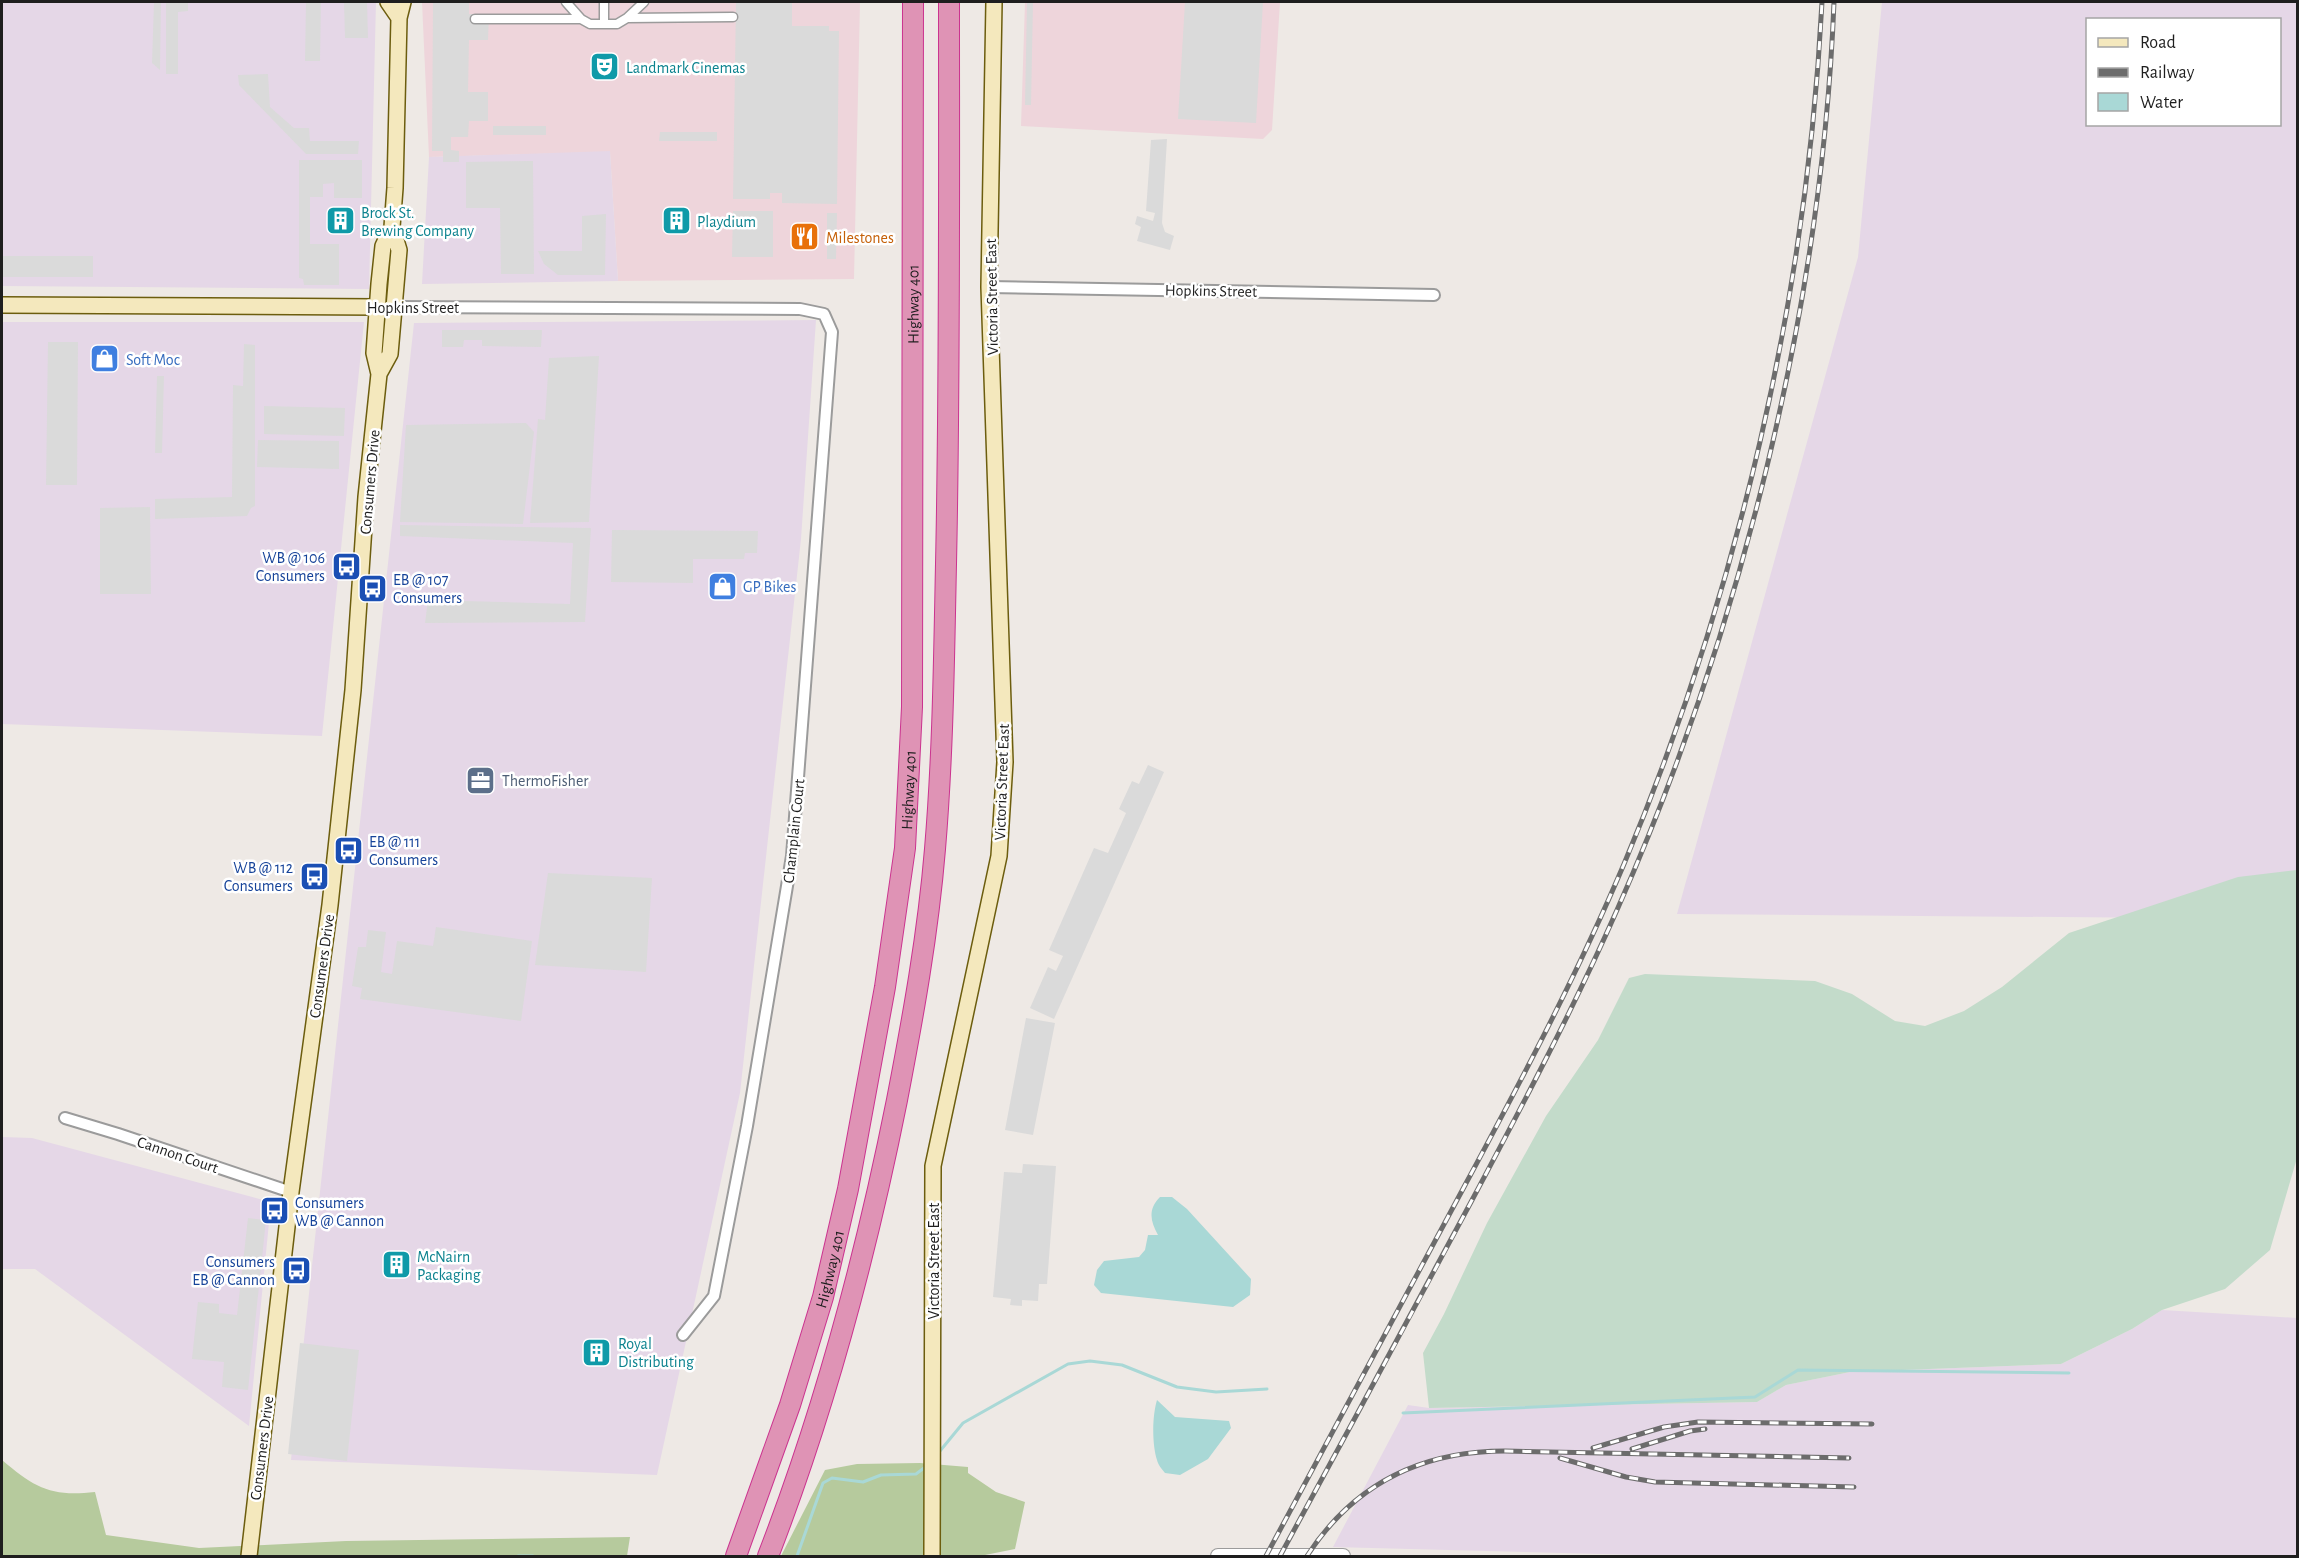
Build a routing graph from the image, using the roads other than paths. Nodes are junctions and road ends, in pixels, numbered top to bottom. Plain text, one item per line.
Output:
1 (388, 2) edge
2 (403, 2) edge
3 (566, 2) edge
4 (604, 2) edge
5 (644, 2) edge
6 (913, 2) edge
7 (949, 2) edge
8 (994, 2) edge
9 (732, 17) dead end
10 (399, 18) junction
11 (627, 18) junction
12 (475, 19) dead end
13 (581, 20) junction
14 (604, 24) junction
15 (392, 227) junction
16 (989, 287) junction
17 (1434, 295) dead end
18 (2, 305) edge
19 (378, 307) junction
20 (394, 307) junction
21 (824, 314) joint
22 (380, 374) junction
23 (65, 1118) dead end
24 (291, 1192) junction
25 (683, 1335) dead end
26 (249, 1557) edge
27 (736, 1557) edge
28 (768, 1557) edge
29 (932, 1557) edge
30 (1218, 1557) edge
31 (1342, 1557) edge

1 - 10 main road
2 - 10 main road, Consumers Drive
3 - 13 street
4 - 14 street
5 - 11 street
6 - 27 highway, Highway 401
7 - 28 highway, Highway 401
8 - 16 main road, Victoria Street East
9 - 11 street
10 - 15 main road, Consumers Drive
11 - 14 street
12 - 13 street
13 - 14 street
15 - 19 main road, Consumers Drive
15 - 20 main road, Consumers Drive
16 - 17 street, Hopkins Street
16 - 29 main road, Victoria Street East
18 - 19 main road, Hopkins Street
19 - 20 street, Hopkins Street
19 - 22 main road, Consumers Drive
20 - 21 street, Hopkins Street
20 - 22 main road, Consumers Drive
21 - 25 street, Champlain Court
22 - 24 main road, Consumers Drive
23 - 24 street, Cannon Court
24 - 26 main road, Consumers Drive
30 - 31 street

